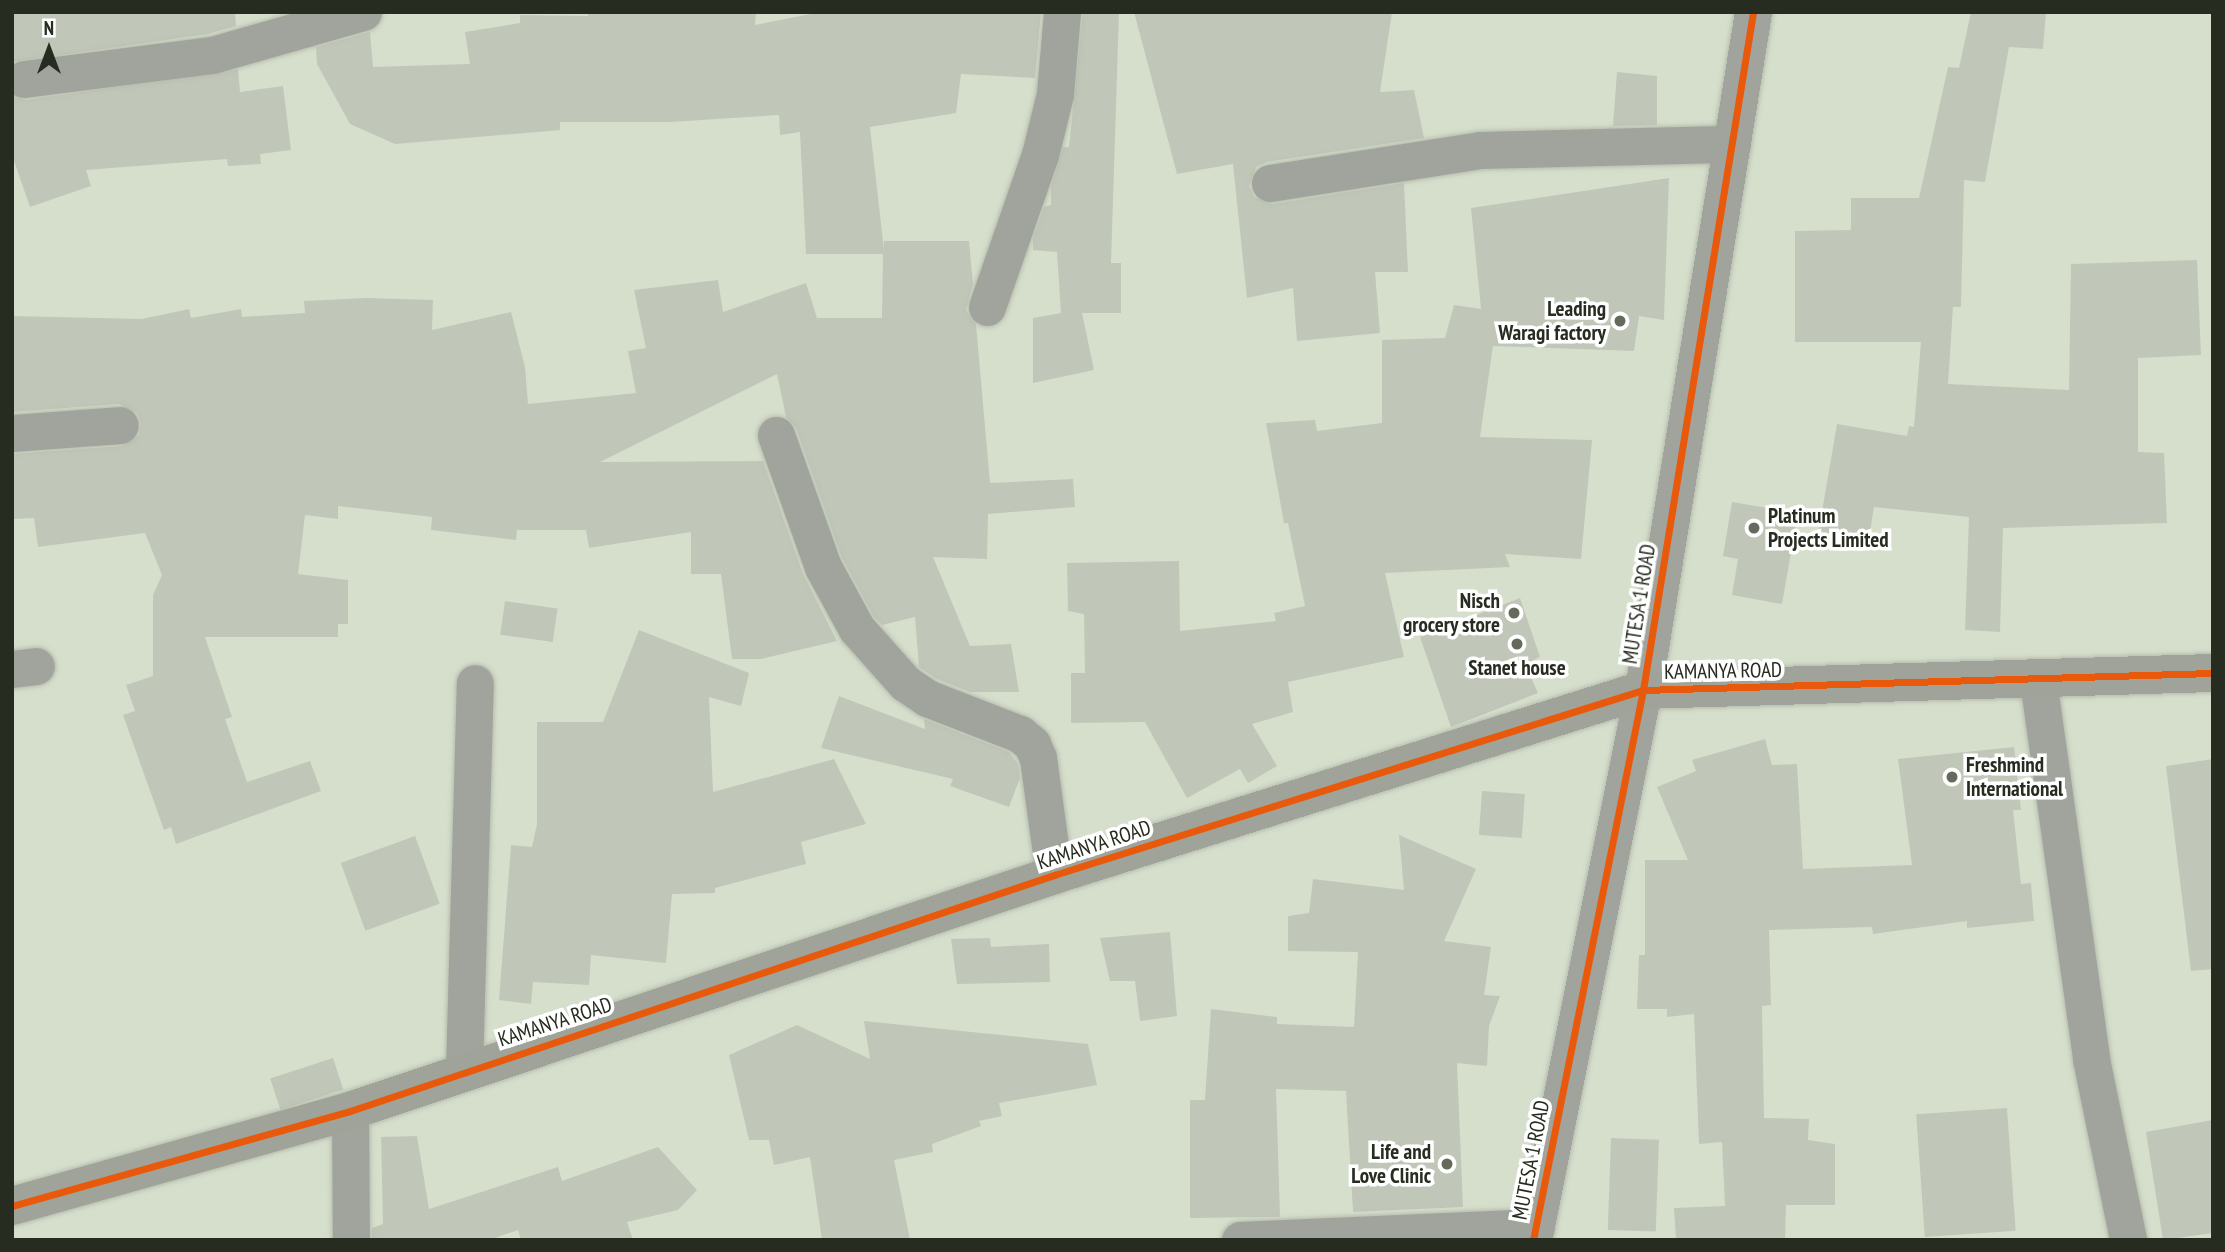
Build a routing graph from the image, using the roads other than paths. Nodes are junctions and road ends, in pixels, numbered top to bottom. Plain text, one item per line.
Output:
1 (363, 12) edge
2 (1062, 12) edge
3 (1754, 12) edge
4 (24, 79) dead end
5 (1732, 144) junction
6 (1270, 183) dead end
7 (986, 307) dead end
8 (120, 425) dead end
9 (12, 433) edge
10 (776, 435) dead end
11 (2213, 673) edge
12 (2039, 680) junction
13 (475, 683) dead end
14 (1643, 690) junction
15 (1054, 875) junction
16 (464, 1070) junction
17 (350, 1111) junction
18 (12, 1206) edge
19 (1534, 1233) edge
20 (351, 1240) edge
21 (1240, 1240) edge
22 (2128, 1240) edge

1 - 4 street
2 - 7 street
3 - 5 street, MUTESA 1 ROAD
5 - 6 street
5 - 14 street, MUTESA 1 ROAD
8 - 9 street
10 - 15 street
11 - 12 street, KAMANYA ROAD
12 - 14 street, KAMANYA ROAD
12 - 22 street
13 - 16 street
14 - 15 street, KAMANYA ROAD
14 - 19 street, MUTESA 1 ROAD
15 - 16 street, KAMANYA ROAD
16 - 17 street, KAMANYA ROAD
17 - 18 street, KAMANYA ROAD
17 - 20 street
19 - 21 street

